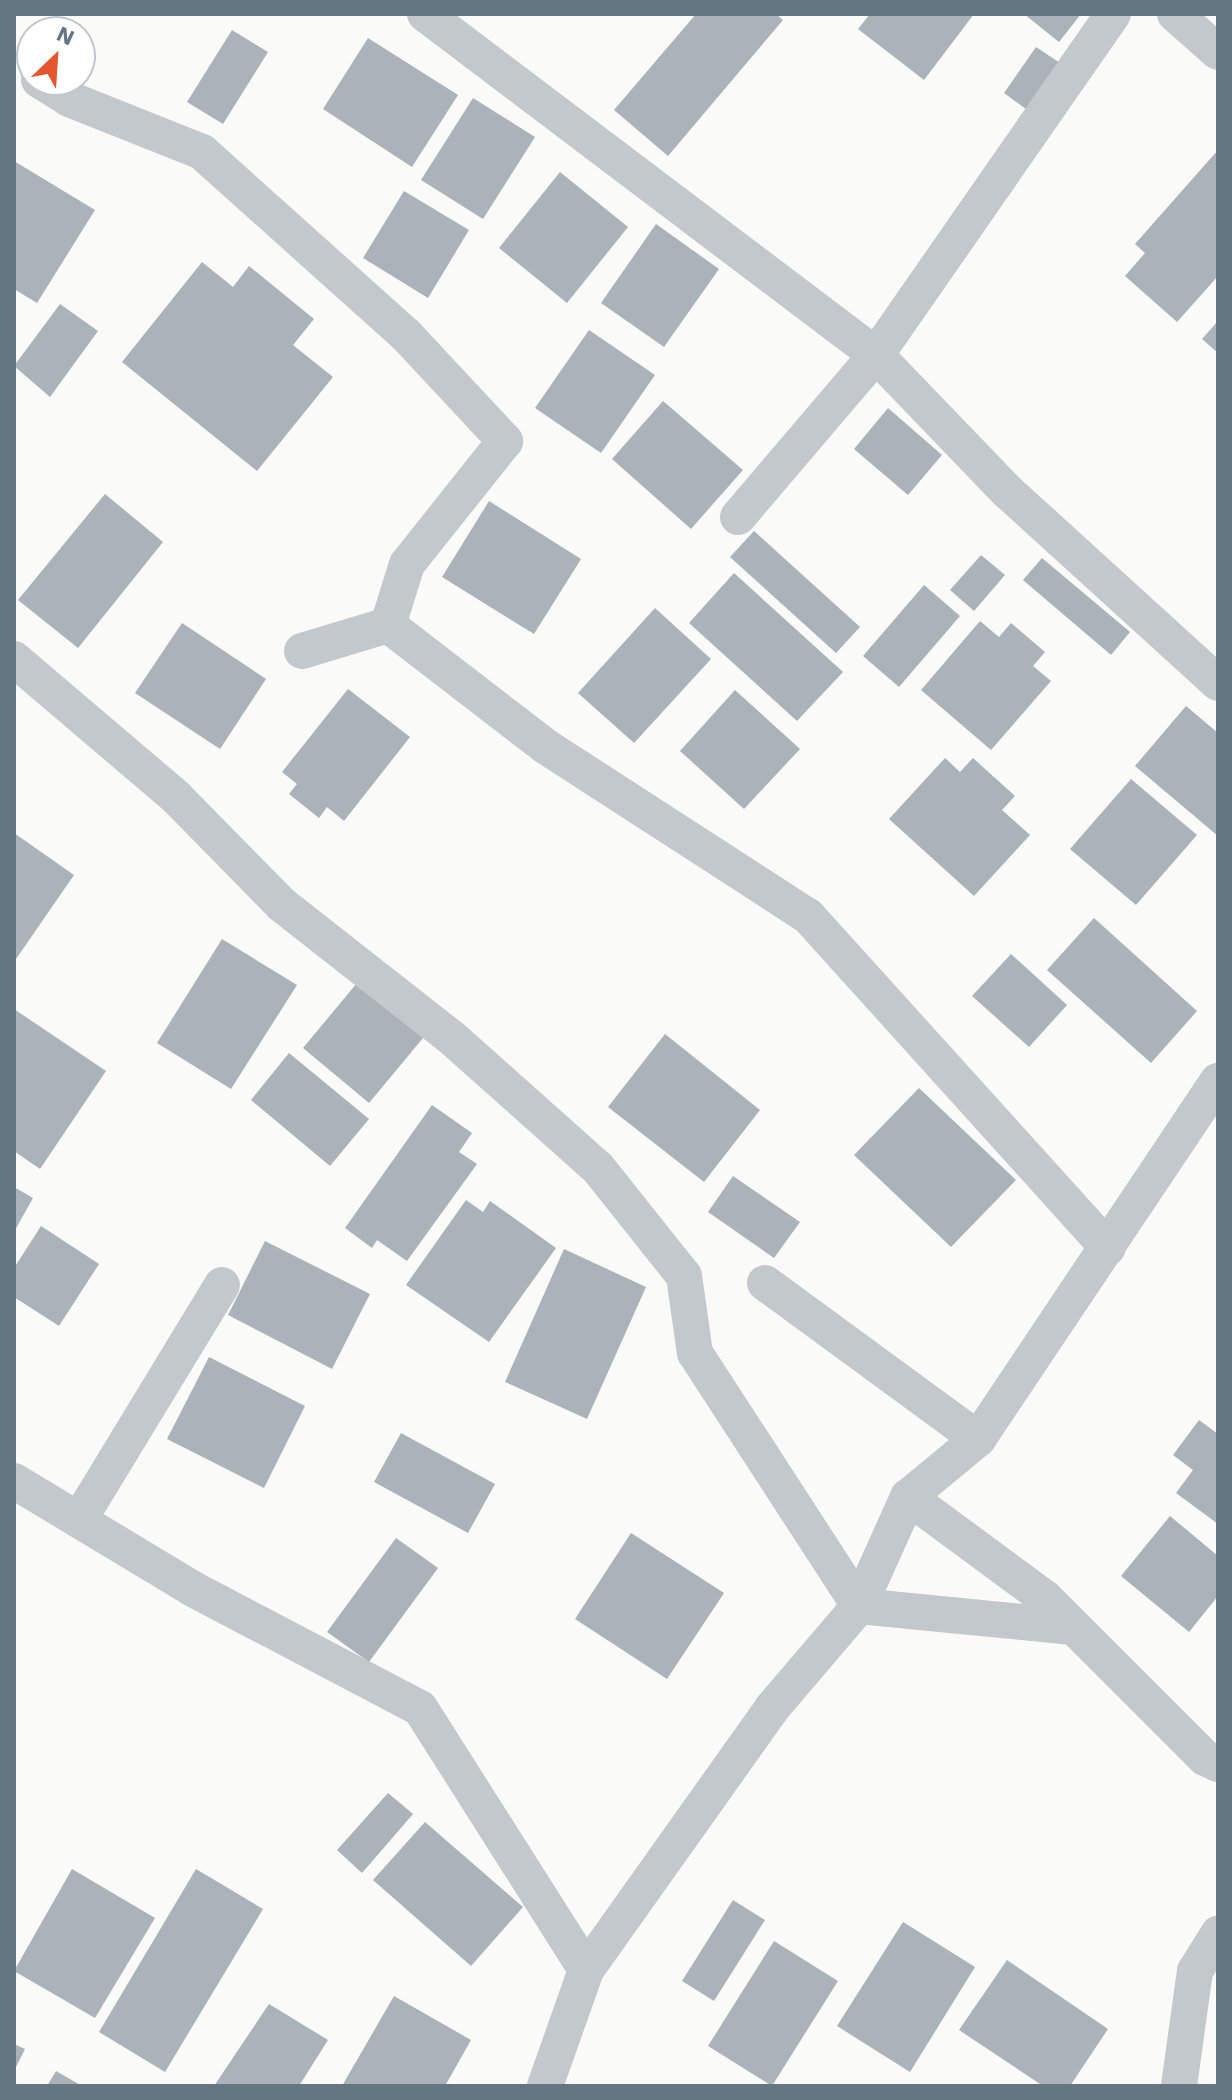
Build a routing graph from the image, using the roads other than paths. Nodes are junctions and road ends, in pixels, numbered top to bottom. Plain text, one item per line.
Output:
1 (425, 14) edge
2 (1113, 14) edge
3 (1175, 14) edge
4 (1218, 52) edge
5 (64, 96) edge
6 (876, 355) junction
7 (738, 517) dead end
8 (388, 625) junction
9 (302, 651) dead end
10 (14, 659) edge
11 (1218, 683) edge
12 (1218, 1081) edge
13 (1108, 1248) junction
14 (765, 1283) dead end
15 (222, 1285) dead end
16 (978, 1439) junction
17 (14, 1481) edge
18 (908, 1497) junction
19 (79, 1520) junction
20 (859, 1606) junction
21 (1073, 1627) junction
22 (1218, 1764) edge
23 (1218, 1934) edge
24 (586, 1970) junction
25 (545, 2086) edge
26 (1179, 2086) edge

1 - 6 street
2 - 6 street
3 - 4 street
5 - 8 street
6 - 7 street
6 - 11 street
8 - 9 street
8 - 13 street
10 - 20 street
12 - 13 street
13 - 16 street
14 - 16 street
15 - 19 street
16 - 18 street
17 - 19 street
18 - 20 street
18 - 21 street
19 - 24 street
20 - 21 street
20 - 24 street
21 - 22 street
23 - 26 street
24 - 25 street

